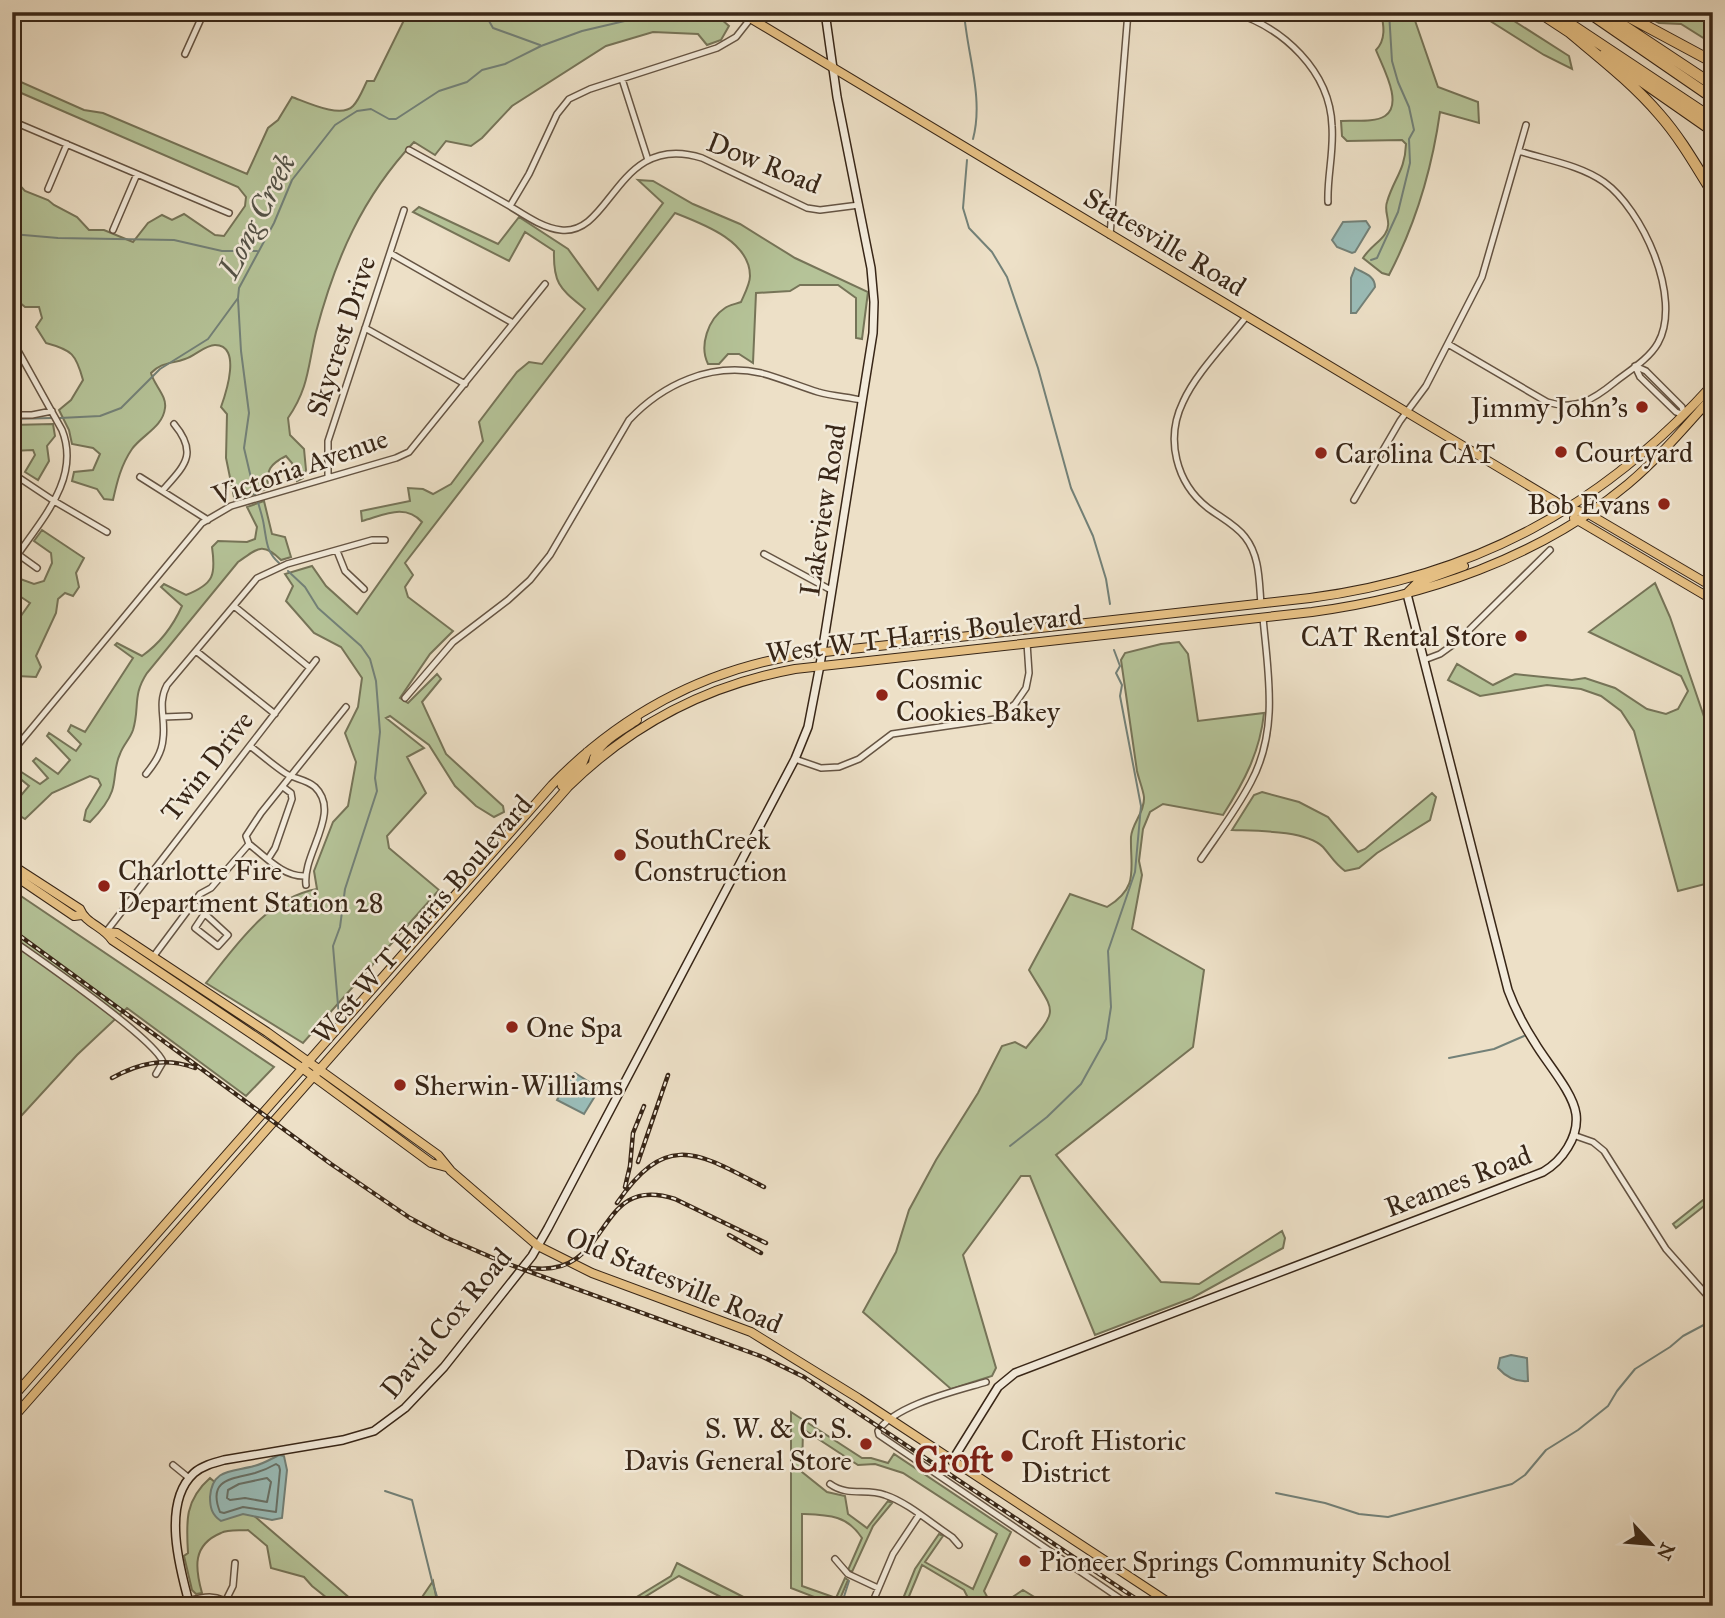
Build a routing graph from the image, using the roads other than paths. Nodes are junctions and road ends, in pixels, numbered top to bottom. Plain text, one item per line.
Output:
1 (204, 12) edge
2 (740, 12) edge
3 (825, 12) edge
4 (1128, 12) edge
5 (1232, 12) edge
6 (1539, 12) edge
7 (1552, 12) edge
8 (1588, 12) edge
9 (1602, 12) edge
10 (1620, 12) edge
11 (751, 18) junction
12 (1567, 30) junction
13 (185, 54) dead end
14 (1713, 62) edge
15 (834, 69) junction
16 (622, 79) junction
17 (1713, 85) edge
18 (1713, 98) edge
19 (1713, 119) edge
20 (12, 121) edge
21 (1525, 125) dead end
22 (1713, 131) edge
23 (67, 144) junction
24 (409, 150) dead end
25 (1519, 151) junction
26 (648, 160) junction
27 (137, 174) junction
28 (48, 189) dead end
29 (1713, 193) edge
30 (1328, 202) dead end
31 (859, 205) junction
32 (510, 206) junction
33 (404, 210) dead end
34 (229, 214) dead end
35 (113, 230) dead end
36 (1110, 235) junction
37 (390, 253) junction
38 (545, 284) dead end
39 (1247, 317) junction
40 (513, 323) junction
41 (365, 328) junction
42 (12, 340) edge
43 (1448, 344) junction
44 (1635, 366) junction
45 (465, 384) junction
46 (1713, 384) edge
47 (1713, 396) edge
48 (861, 400) junction
49 (1709, 407) edge
50 (52, 411) junction
51 (1406, 413) junction
52 (12, 415) edge
53 (1684, 415) junction
54 (174, 424) dead end
55 (12, 473) edge
56 (140, 477) dead end
57 (328, 477) junction
58 (163, 490) junction
59 (1354, 500) dead end
60 (54, 501) junction
61 (1568, 509) junction
62 (1587, 513) junction
63 (208, 520) junction
64 (1576, 520) junction
65 (107, 532) dead end
66 (384, 540) dead end
67 (1500, 546) junction
68 (1550, 550) dead end
69 (337, 551) junction
70 (15, 552) edge
71 (764, 554) dead end
72 (12, 563) edge
73 (37, 568) dead end
74 (1712, 584) edge
75 (364, 589) dead end
76 (831, 590) junction
77 (1407, 594) junction
78 (1709, 598) edge
79 (1261, 604) junction
80 (234, 606) junction
81 (1263, 618) junction
82 (1027, 643) junction
83 (196, 651) junction
84 (822, 651) junction
85 (316, 660) dead end
86 (1424, 660) junction
87 (820, 666) junction
88 (310, 668) junction
89 (405, 698) dead end
90 (664, 698) junction
91 (346, 707) dead end
92 (275, 714) junction
93 (189, 716) dead end
94 (163, 717) junction
95 (250, 746) junction
96 (587, 750) junction
97 (12, 752) edge
98 (795, 759) junction
99 (593, 764) junction
100 (146, 774) dead end
101 (292, 776) junction
102 (284, 787) junction
103 (529, 831) junction
104 (249, 844) junction
105 (268, 859) junction
106 (1201, 859) dead end
107 (12, 865) edge
108 (12, 874) edge
109 (305, 876) junction
110 (306, 885) dead end
111 (193, 903) junction
112 (205, 913) junction
113 (82, 915) junction
114 (106, 932) junction
115 (12, 940) edge
116 (153, 957) junction
117 (305, 1065) junction
118 (320, 1069) junction
119 (156, 1074) dead end
120 (313, 1077) junction
121 (363, 1112) junction
122 (1573, 1135) junction
123 (444, 1164) junction
124 (538, 1246) junction
125 (1713, 1302) edge
126 (985, 1382) dead end
127 (12, 1398) edge
128 (12, 1419) edge
129 (890, 1420) junction
130 (952, 1461) junction
131 (173, 1465) dead end
132 (190, 1478) junction
133 (830, 1484) dead end
134 (919, 1515) junction
135 (959, 1545) dead end
136 (835, 1559) dead end
137 (235, 1563) dead end
138 (878, 1588) junction
139 (226, 1601) junction
140 (189, 1604) edge
141 (232, 1606) edge
142 (871, 1606) edge
143 (1131, 1606) edge
144 (1174, 1606) edge

1 - 13 street
2 - 11 main road, Statesville Road
3 - 15 main road, Lakeview Road
4 - 36 street
5 - 30 street
6 - 12 highway
7 - 19 highway
8 - 18 highway
9 - 17 highway
10 - 14 highway
11 - 15 main road, Statesville Road
11 - 16 street
12 - 22 highway
12 - 29 highway
15 - 31 main road, Lakeview Road
15 - 36 main road, Statesville Road
16 - 26 street
16 - 32 street
20 - 23 street
21 - 25 street
23 - 27 street
23 - 28 street
24 - 32 street
25 - 43 street
25 - 44 street
26 - 31 street, Dow Road
26 - 32 street
27 - 34 street
27 - 35 street
31 - 48 main road, Lakeview Road
33 - 37 street, Skycrest Drive
36 - 39 main road, Statesville Road
37 - 40 street
37 - 41 street, Skycrest Drive
38 - 40 street, Victoria Avenue
39 - 51 main road, Statesville Road
39 - 79 street
40 - 45 street, Victoria Avenue
41 - 45 street
41 - 57 street, Skycrest Drive
42 - 50 street
43 - 44 street
43 - 51 street
44 - 53 street
45 - 57 street, Victoria Avenue
46 - 53 main road, West W T Harris Boulevard
47 - 49 main road, West W T Harris Boulevard
48 - 76 main road, Lakeview Road
48 - 89 street
49 - 62 main road, West W T Harris Boulevard
50 - 52 street
50 - 60 street
51 - 59 street
51 - 61 main road, Statesville Road
53 - 61 main road, West W T Harris Boulevard
54 - 58 street
55 - 60 street
56 - 58 street
57 - 63 street, Victoria Avenue
58 - 63 street
60 - 65 street
60 - 70 street
61 - 62 main road, Statesville Road
61 - 64 main road, Statesville Road
61 - 67 main road, West W T Harris Boulevard
62 - 64 main road, West W T Harris Boulevard
62 - 74 main road, Statesville Road
63 - 97 street, Victoria Avenue
64 - 77 main road, West W T Harris Boulevard
64 - 78 main road, Statesville Road
66 - 69 street
67 - 77 main road
67 - 79 main road, West W T Harris Boulevard
68 - 86 street
69 - 75 street
69 - 80 street
70 - 72 street
70 - 73 street
71 - 76 street
74 - 78 street
76 - 84 main road, Lakeview Road
77 - 81 main road, West W T Harris Boulevard
77 - 86 main road
79 - 84 main road, West W T Harris Boulevard
80 - 83 street
80 - 88 street
81 - 82 main road, West W T Harris Boulevard
81 - 106 street
82 - 87 main road, West W T Harris Boulevard
82 - 98 street
83 - 92 street
83 - 94 street
84 - 87 main road, Lakeview Road
84 - 90 main road, West W T Harris Boulevard
85 - 88 street, Twin Drive
86 - 122 main road
87 - 98 main road, Lakeview Road
87 - 99 main road, West W T Harris Boulevard
88 - 92 street, Twin Drive
90 - 96 main road, West W T Harris Boulevard
90 - 99 main road
91 - 101 street
92 - 95 street, Twin Drive
93 - 94 street
94 - 100 street
95 - 101 street
95 - 114 street, Twin Drive
96 - 103 main road
96 - 117 main road, West W T Harris Boulevard
98 - 124 main road, Lakeview Road
99 - 103 main road, West W T Harris Boulevard
101 - 102 street
101 - 109 street
102 - 104 street
102 - 105 street
103 - 118 main road, West W T Harris Boulevard
104 - 105 street
104 - 111 street
105 - 109 street
107 - 113 main road, Old Statesville Road
108 - 113 main road, Old Statesville Road
109 - 110 street
111 - 112 street
111 - 116 street
112 - 112 street
113 - 114 main road, Old Statesville Road
114 - 116 main road, Old Statesville Road
114 - 117 main road, Old Statesville Road
115 - 119 street
116 - 117 main road, Old Statesville Road
117 - 118 main road, Old Statesville Road
117 - 120 main road, Old Statesville Road
117 - 127 main road, West W T Harris Boulevard
118 - 120 main road, West W T Harris Boulevard
118 - 123 main road, Old Statesville Road
120 - 121 main road, Old Statesville Road
120 - 128 main road, West W T Harris Boulevard
121 - 123 main road
121 - 123 main road, Old Statesville Road
122 - 125 street
122 - 130 main road, Reames Road
123 - 124 main road, Old Statesville Road
124 - 129 main road, Old Statesville Road
124 - 132 main road, David Cox Road
126 - 129 street
129 - 130 main road, Old Statesville Road
129 - 143 street
130 - 144 main road, Old Statesville Road
131 - 132 street
132 - 140 main road
133 - 134 street
134 - 135 street
134 - 138 street
136 - 138 street
137 - 139 street
138 - 142 street
139 - 140 street
139 - 141 street

